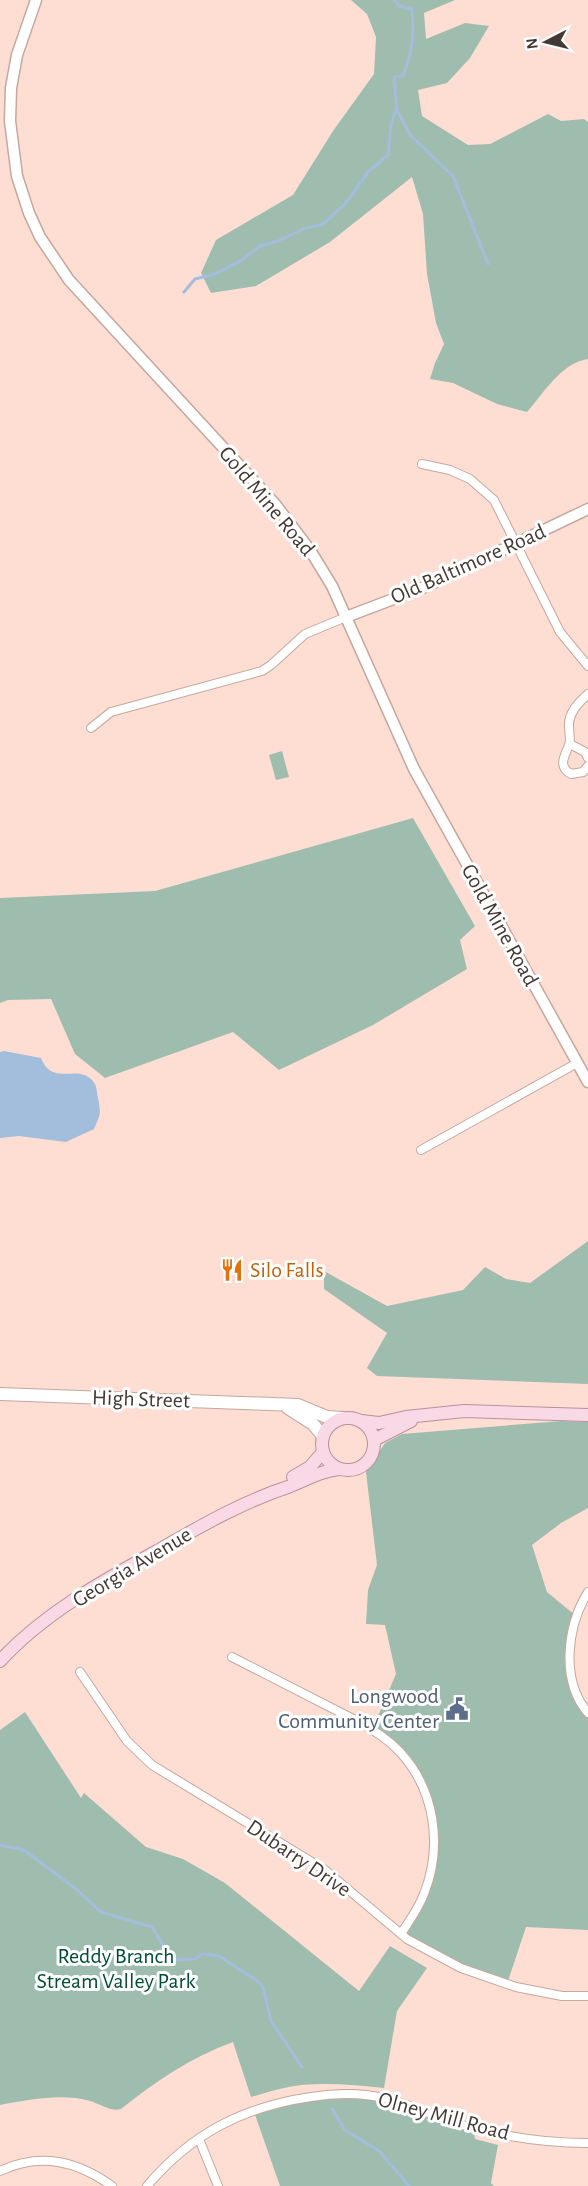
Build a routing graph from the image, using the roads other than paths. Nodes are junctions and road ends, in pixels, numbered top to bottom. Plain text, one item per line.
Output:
1 (36, 0) edge
2 (422, 464) dead end
3 (588, 509) edge
4 (516, 544) junction
5 (346, 617) junction
6 (588, 666) edge
7 (588, 694) edge
8 (91, 728) dead end
9 (570, 744) junction
10 (588, 758) edge
11 (588, 766) edge
12 (577, 1063) junction
13 (588, 1082) edge
14 (421, 1150) dead end
15 (0, 1394) edge
16 (282, 1405) junction
17 (423, 1415) junction
18 (588, 1415) edge
19 (342, 1418) junction
20 (361, 1421) junction
21 (323, 1436) junction
22 (374, 1440) junction
23 (323, 1452) junction
24 (339, 1469) junction
25 (276, 1490) junction
26 (588, 1593) edge
27 (232, 1657) dead end
28 (0, 1661) edge
29 (80, 1672) dead end
30 (588, 1713) edge
31 (401, 1934) junction
32 (588, 1996) edge
33 (200, 2139) junction
34 (588, 2143) edge
35 (0, 2171) edge
36 (112, 2186) edge
37 (147, 2186) edge
38 (218, 2186) edge

1 - 5 street, Gold Mine Road
2 - 4 street
3 - 4 street, Old Baltimore Road
4 - 5 street, Old Baltimore Road
4 - 6 street
5 - 8 street
5 - 12 street, Gold Mine Road
7 - 9 street
9 - 10 street
9 - 11 street
12 - 13 street, Gold Mine Road
12 - 14 street
15 - 16 main road, High Street
16 - 19 main road, High Street
16 - 21 main road, High Street
17 - 18 main road
17 - 20 main road
17 - 22 main road
19 - 20 main road
19 - 21 main road
20 - 22 main road
21 - 23 main road
22 - 24 main road
23 - 24 main road
23 - 25 main road, Georgia Avenue
24 - 25 main road, Georgia Avenue
25 - 28 main road, Georgia Avenue
26 - 30 street
27 - 31 street
29 - 31 street, Dubarry Drive
31 - 32 street, Dubarry Drive
33 - 34 street, Olney Mill Road
33 - 37 street, Olney Mill Road
33 - 38 street
35 - 36 street

